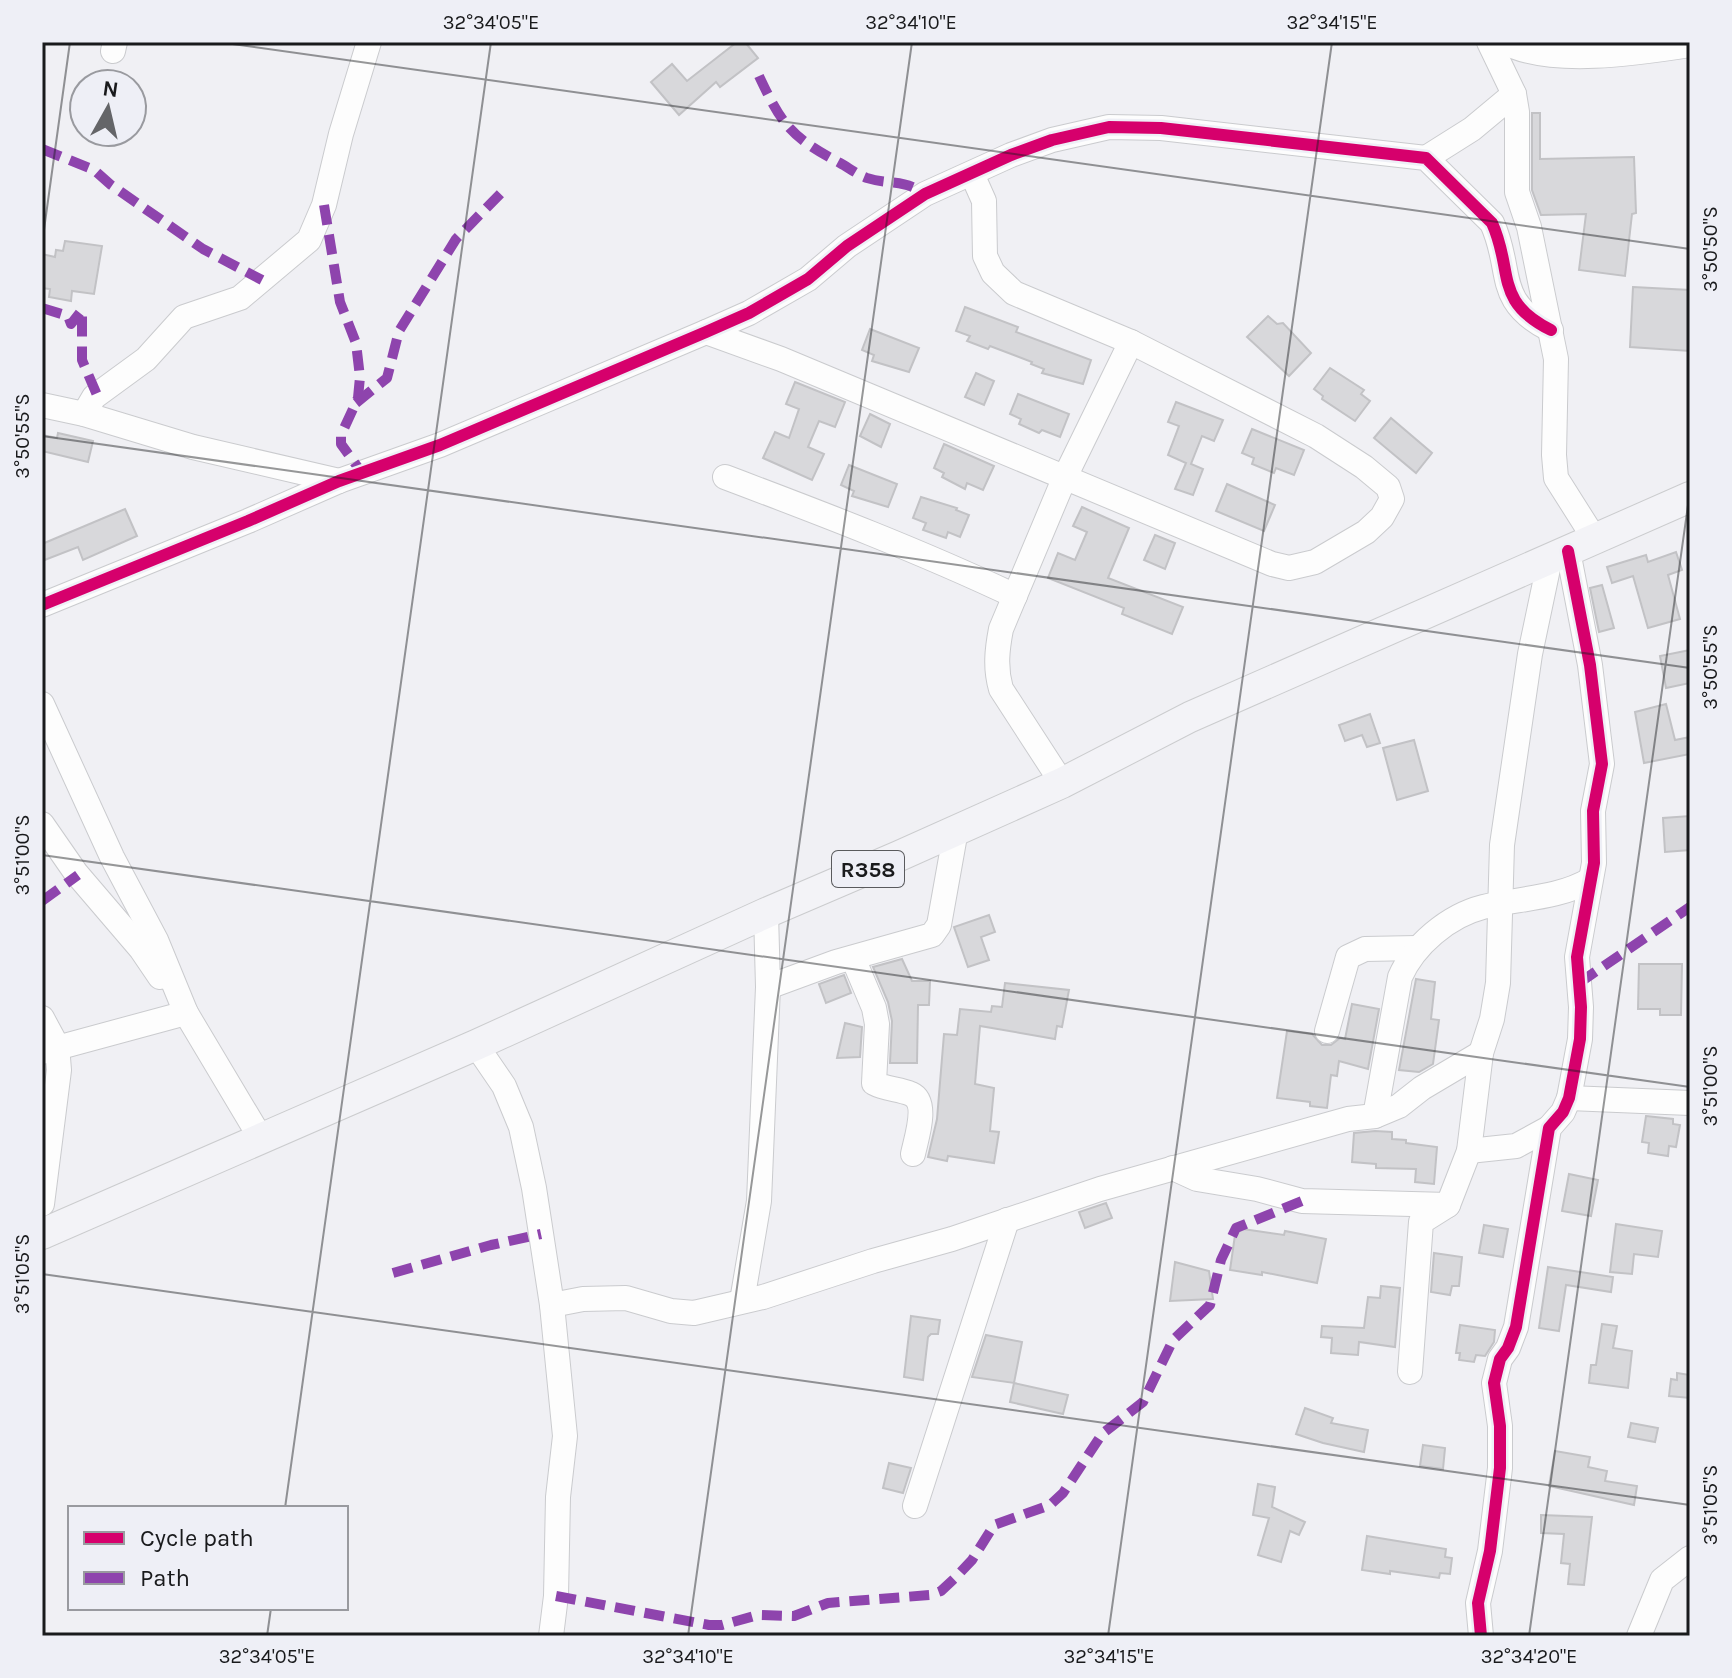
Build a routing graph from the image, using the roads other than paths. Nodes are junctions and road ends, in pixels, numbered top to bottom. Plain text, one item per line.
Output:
1 (369, 42) edge
2 (1489, 42) edge
3 (1504, 42) edge
4 (1690, 45) edge
5 (1514, 94) junction
6 (1426, 158) junction
7 (972, 174) junction
8 (1551, 330) junction
9 (706, 332) junction
10 (1131, 342) junction
11 (42, 405) edge
12 (84, 414) junction
13 (725, 477) dead end
14 (1064, 479) junction
15 (339, 481) junction
16 (1690, 497) edge
17 (1570, 549) junction
18 (1015, 596) junction
19 (42, 605) edge
20 (42, 704) edge
21 (1062, 783) junction
22 (42, 824) edge
23 (956, 830) junction
24 (1590, 880) junction
25 (1499, 905) junction
26 (766, 913) junction
27 (1417, 948) junction
28 (853, 958) junction
29 (768, 987) junction
30 (185, 1014) junction
31 (42, 1018) edge
32 (1327, 1031) dead end
33 (476, 1045) junction
34 (49, 1049) edge
35 (1481, 1053) junction
36 (1569, 1098) junction
37 (1639, 1101) junction
38 (1690, 1103) edge
39 (1375, 1116) junction
40 (1690, 1118) edge
41 (1549, 1128) junction
42 (260, 1137) junction
43 (1469, 1151) junction
44 (913, 1154) dead end
45 (1173, 1168) junction
46 (42, 1204) edge
47 (1448, 1205) junction
48 (1007, 1220) junction
49 (42, 1234) edge
50 (742, 1301) junction
51 (552, 1305) junction
52 (1410, 1372) dead end
53 (915, 1506) dead end
54 (1690, 1558) edge
55 (551, 1636) edge
56 (1481, 1636) edge
57 (1639, 1636) edge

1 - 12 street
2 - 5 street
3 - 4 street
5 - 6 street
5 - 8 street
6 - 7 street
6 - 8 street
7 - 9 street
7 - 10 street
8 - 17 street
9 - 14 street
9 - 15 street
10 - 14 street
10 - 14 street
11 - 12 street
12 - 15 street
13 - 18 street
14 - 18 street
15 - 19 street
16 - 17 main road, R358
17 - 21 main road, R358
17 - 24 street
17 - 25 street
18 - 21 street
20 - 30 street
21 - 23 main road, R358
22 - 30 street
23 - 26 main road, R358
23 - 28 street
24 - 25 street
24 - 36 street
25 - 27 street
25 - 35 street
26 - 29 street
26 - 33 main road, R358
27 - 32 street
27 - 39 street
28 - 29 street
28 - 44 street
29 - 50 street
30 - 34 street
30 - 42 street
31 - 34 street
33 - 42 main road, R358
33 - 51 street
34 - 46 street
35 - 39 street
35 - 43 street
36 - 37 street
36 - 41 street
37 - 38 street
37 - 40 street
39 - 45 street
41 - 43 street
41 - 56 street
42 - 49 main road, R358
43 - 47 street
45 - 47 street
45 - 48 street
47 - 52 street
48 - 50 street
48 - 53 street
50 - 51 street
51 - 55 street
54 - 57 street

